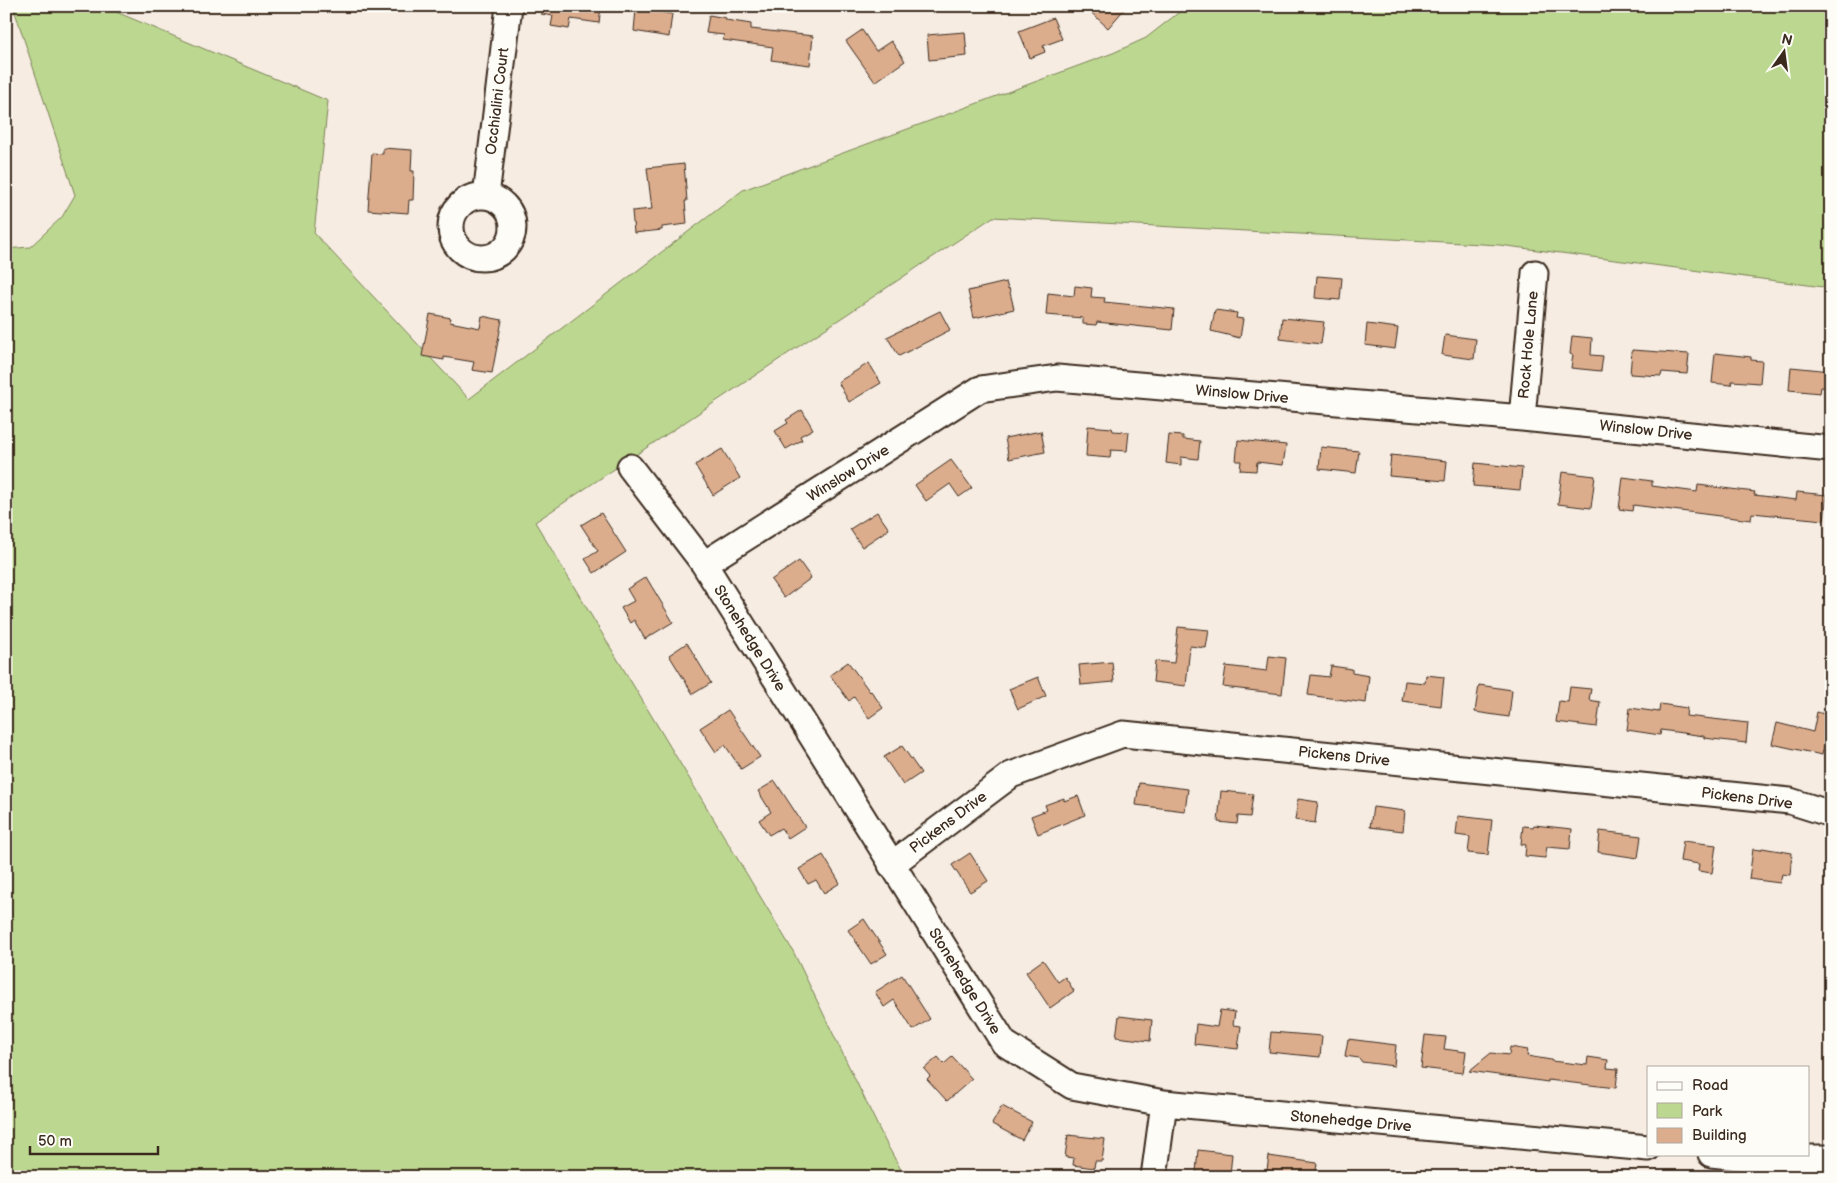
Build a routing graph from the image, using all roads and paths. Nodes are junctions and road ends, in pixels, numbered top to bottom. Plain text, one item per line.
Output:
1 (509, 6) edge
2 (486, 196) dead end
3 (1535, 273) dead end
4 (1522, 418) junction
5 (1831, 449) edge
6 (630, 467) dead end
7 (704, 564) junction
8 (1831, 814) edge
9 (891, 865) junction
10 (1164, 1103) junction
11 (1647, 1148) edge
12 (1730, 1156) edge
13 (1831, 1158) edge
14 (1154, 1177) edge

1 - 2 street, Occhialini Court
3 - 4 street, Rock Hole Lane
4 - 5 street, Winslow Drive
4 - 7 street, Winslow Drive
6 - 7 street, Stonehedge Drive
7 - 9 street, Stonehedge Drive
8 - 9 street, Pickens Drive
9 - 10 street, Stonehedge Drive
10 - 11 street, Stonehedge Drive
10 - 14 street
12 - 13 street

